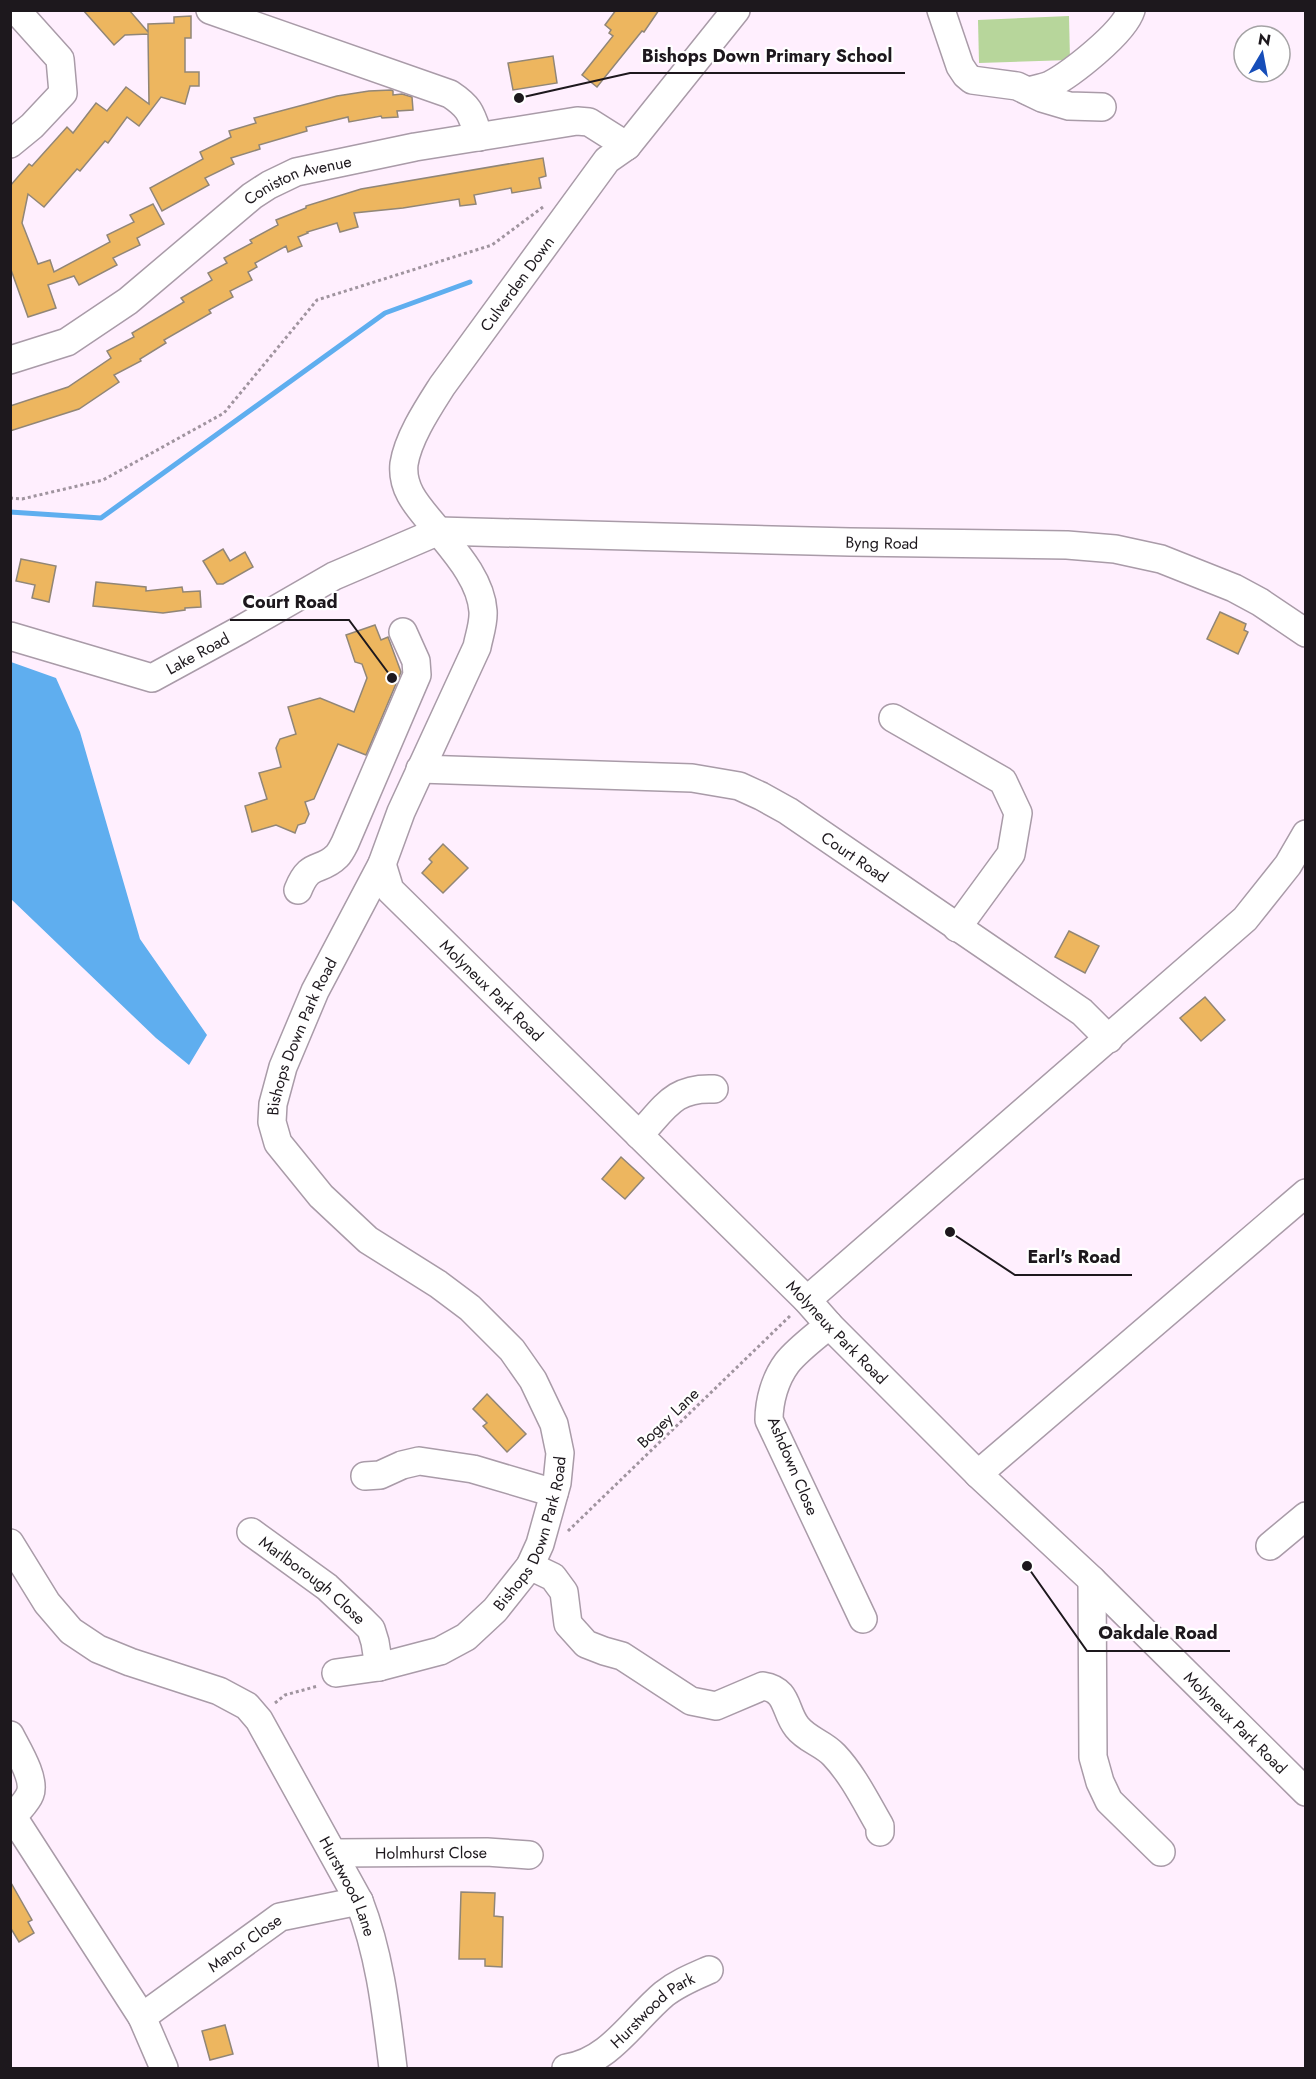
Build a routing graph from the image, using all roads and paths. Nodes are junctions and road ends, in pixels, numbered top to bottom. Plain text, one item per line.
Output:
1 (16, 10) edge
2 (210, 10) edge
3 (736, 10) edge
4 (941, 10) edge
5 (1131, 10) edge
6 (1028, 91) junction
7 (1102, 107) dead end
8 (478, 137) junction
9 (10, 144) edge
10 (627, 146) junction
11 (550, 203) dead end
12 (10, 360) edge
13 (10, 498) edge
14 (439, 531) junction
15 (474, 580) joint
16 (403, 632) dead end
17 (1305, 633) edge
18 (10, 636) edge
19 (892, 718) dead end
20 (420, 769) junction
21 (363, 800) junction
22 (401, 812) junction
23 (1305, 834) edge
24 (382, 864) junction
25 (298, 890) dead end
26 (957, 928) junction
27 (1109, 1039) junction
28 (714, 1089) dead end
29 (639, 1135) junction
30 (1303, 1201) edge
31 (807, 1300) junction
32 (829, 1325) junction
33 (978, 1474) junction
34 (365, 1476) dead end
35 (554, 1493) junction
36 (1305, 1516) edge
37 (251, 1532) dead end
38 (10, 1543) edge
39 (1270, 1546) dead end
40 (535, 1555) junction
41 (1092, 1580) junction
42 (862, 1619) dead end
43 (379, 1667) junction
44 (336, 1673) joint
45 (259, 1720) junction
46 (10, 1735) edge
47 (1305, 1792) edge
48 (880, 1832) dead end
49 (1161, 1852) dead end
50 (333, 1853) junction
51 (529, 1855) dead end
52 (359, 1901) junction
53 (709, 1970) dead end
54 (142, 2017) junction
55 (164, 2068) edge
56 (393, 2068) edge
57 (566, 2068) edge

1 - 9 street
2 - 8 street
3 - 10 street, Culverden Down
4 - 6 street
5 - 6 street
6 - 7 street
8 - 10 street, Coniston Avenue
8 - 12 street, Coniston Avenue
10 - 14 street, Culverden Down
11 - 13 path
14 - 15 street, Culverden Down
14 - 17 street, Byng Road
14 - 18 street, Lake Road
15 - 20 street, Bishops Down Park Road
16 - 21 street
19 - 26 street
20 - 22 street, Bishops Down Park Road
20 - 26 street, Court Road
21 - 22 street
21 - 25 street
22 - 24 street, Bishops Down Park Road
23 - 27 street
24 - 29 street, Molyneux Park Road
24 - 35 street, Bishops Down Park Road
26 - 27 street, Court Road
27 - 31 street
28 - 29 street
29 - 31 street, Molyneux Park Road
30 - 33 street
31 - 32 street, Molyneux Park Road
31 - 40 path, Bogey Lane
32 - 33 street, Molyneux Park Road
32 - 42 street, Ashdown Close
33 - 41 street, Molyneux Park Road
34 - 35 street
35 - 40 street, Bishops Down Park Road
36 - 39 street
37 - 43 street, Marlborough Close
38 - 45 street
40 - 43 street, Bishops Down Park Road
40 - 48 street
41 - 47 street, Molyneux Park Road
41 - 49 street
43 - 44 street, Bishops Down Park Road
44 - 45 path
45 - 50 street, Hurstwood Lane
46 - 54 street
50 - 51 street, Holmhurst Close
50 - 52 street, Hurstwood Lane
52 - 54 street, Manor Close
52 - 56 street, Hurstwood Lane
53 - 57 street, Hurstwood Park
54 - 55 street

